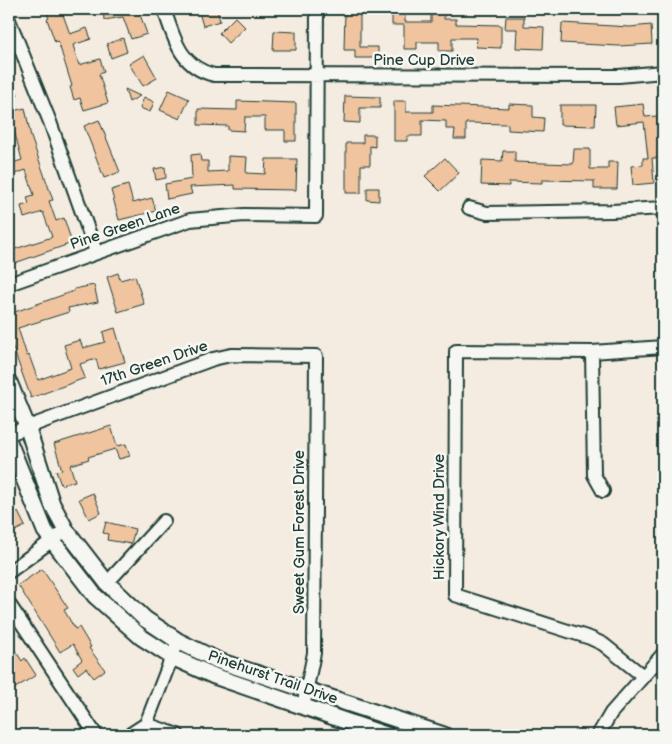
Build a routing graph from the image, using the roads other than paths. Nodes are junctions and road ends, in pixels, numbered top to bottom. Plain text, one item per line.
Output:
1 (164, 9) edge
2 (317, 9) edge
3 (9, 20) edge
4 (663, 72) edge
5 (317, 77) junction
6 (470, 208) dead end
7 (663, 208) edge
8 (96, 252) junction
9 (9, 284) edge
10 (663, 347) edge
11 (592, 352) junction
12 (316, 356) joint
13 (9, 382) edge
14 (27, 426) junction
15 (9, 434) edge
16 (9, 442) edge
17 (603, 491) dead end
18 (164, 521) dead end
19 (66, 530) junction
20 (52, 541) junction
21 (9, 572) edge
22 (107, 583) junction
23 (9, 604) edge
24 (178, 641) junction
25 (663, 654) edge
26 (172, 657) junction
27 (643, 676) junction
28 (308, 689) junction
29 (303, 707) junction
30 (146, 724) junction
31 (96, 735) edge
32 (129, 735) edge
33 (178, 735) edge
34 (386, 735) edge
35 (444, 735) edge
36 (598, 735) edge

1 - 5 street, Pine Cup Drive
2 - 5 street
3 - 8 street
4 - 5 street, Pine Cup Drive
5 - 8 street, Pine Green Lane
6 - 7 street
8 - 9 street, Pine Green Lane
10 - 11 street
11 - 17 street
11 - 27 street, Hickory Wind Drive
12 - 14 street, 17th Green Drive
12 - 28 street, Sweet Gum Forest Drive
13 - 14 street, Pinehurst Trail Drive
14 - 15 street, 17th Green Drive
14 - 19 street, Pinehurst Trail Drive
16 - 20 street, Pinehurst Trail Drive
18 - 22 street
19 - 20 street
19 - 22 street, Pinehurst Trail Drive
20 - 21 street
20 - 26 street, Pinehurst Trail Drive
22 - 24 street, Pinehurst Trail Drive
23 - 31 street
24 - 26 street
24 - 28 street, Pinehurst Trail Drive
25 - 27 street
26 - 29 street, Pinehurst Trail Drive
26 - 30 street
27 - 36 street
28 - 29 street, Sweet Gum Forest Drive
28 - 35 street, Pinehurst Trail Drive
29 - 34 street, Pinehurst Trail Drive
30 - 32 street
30 - 33 street

